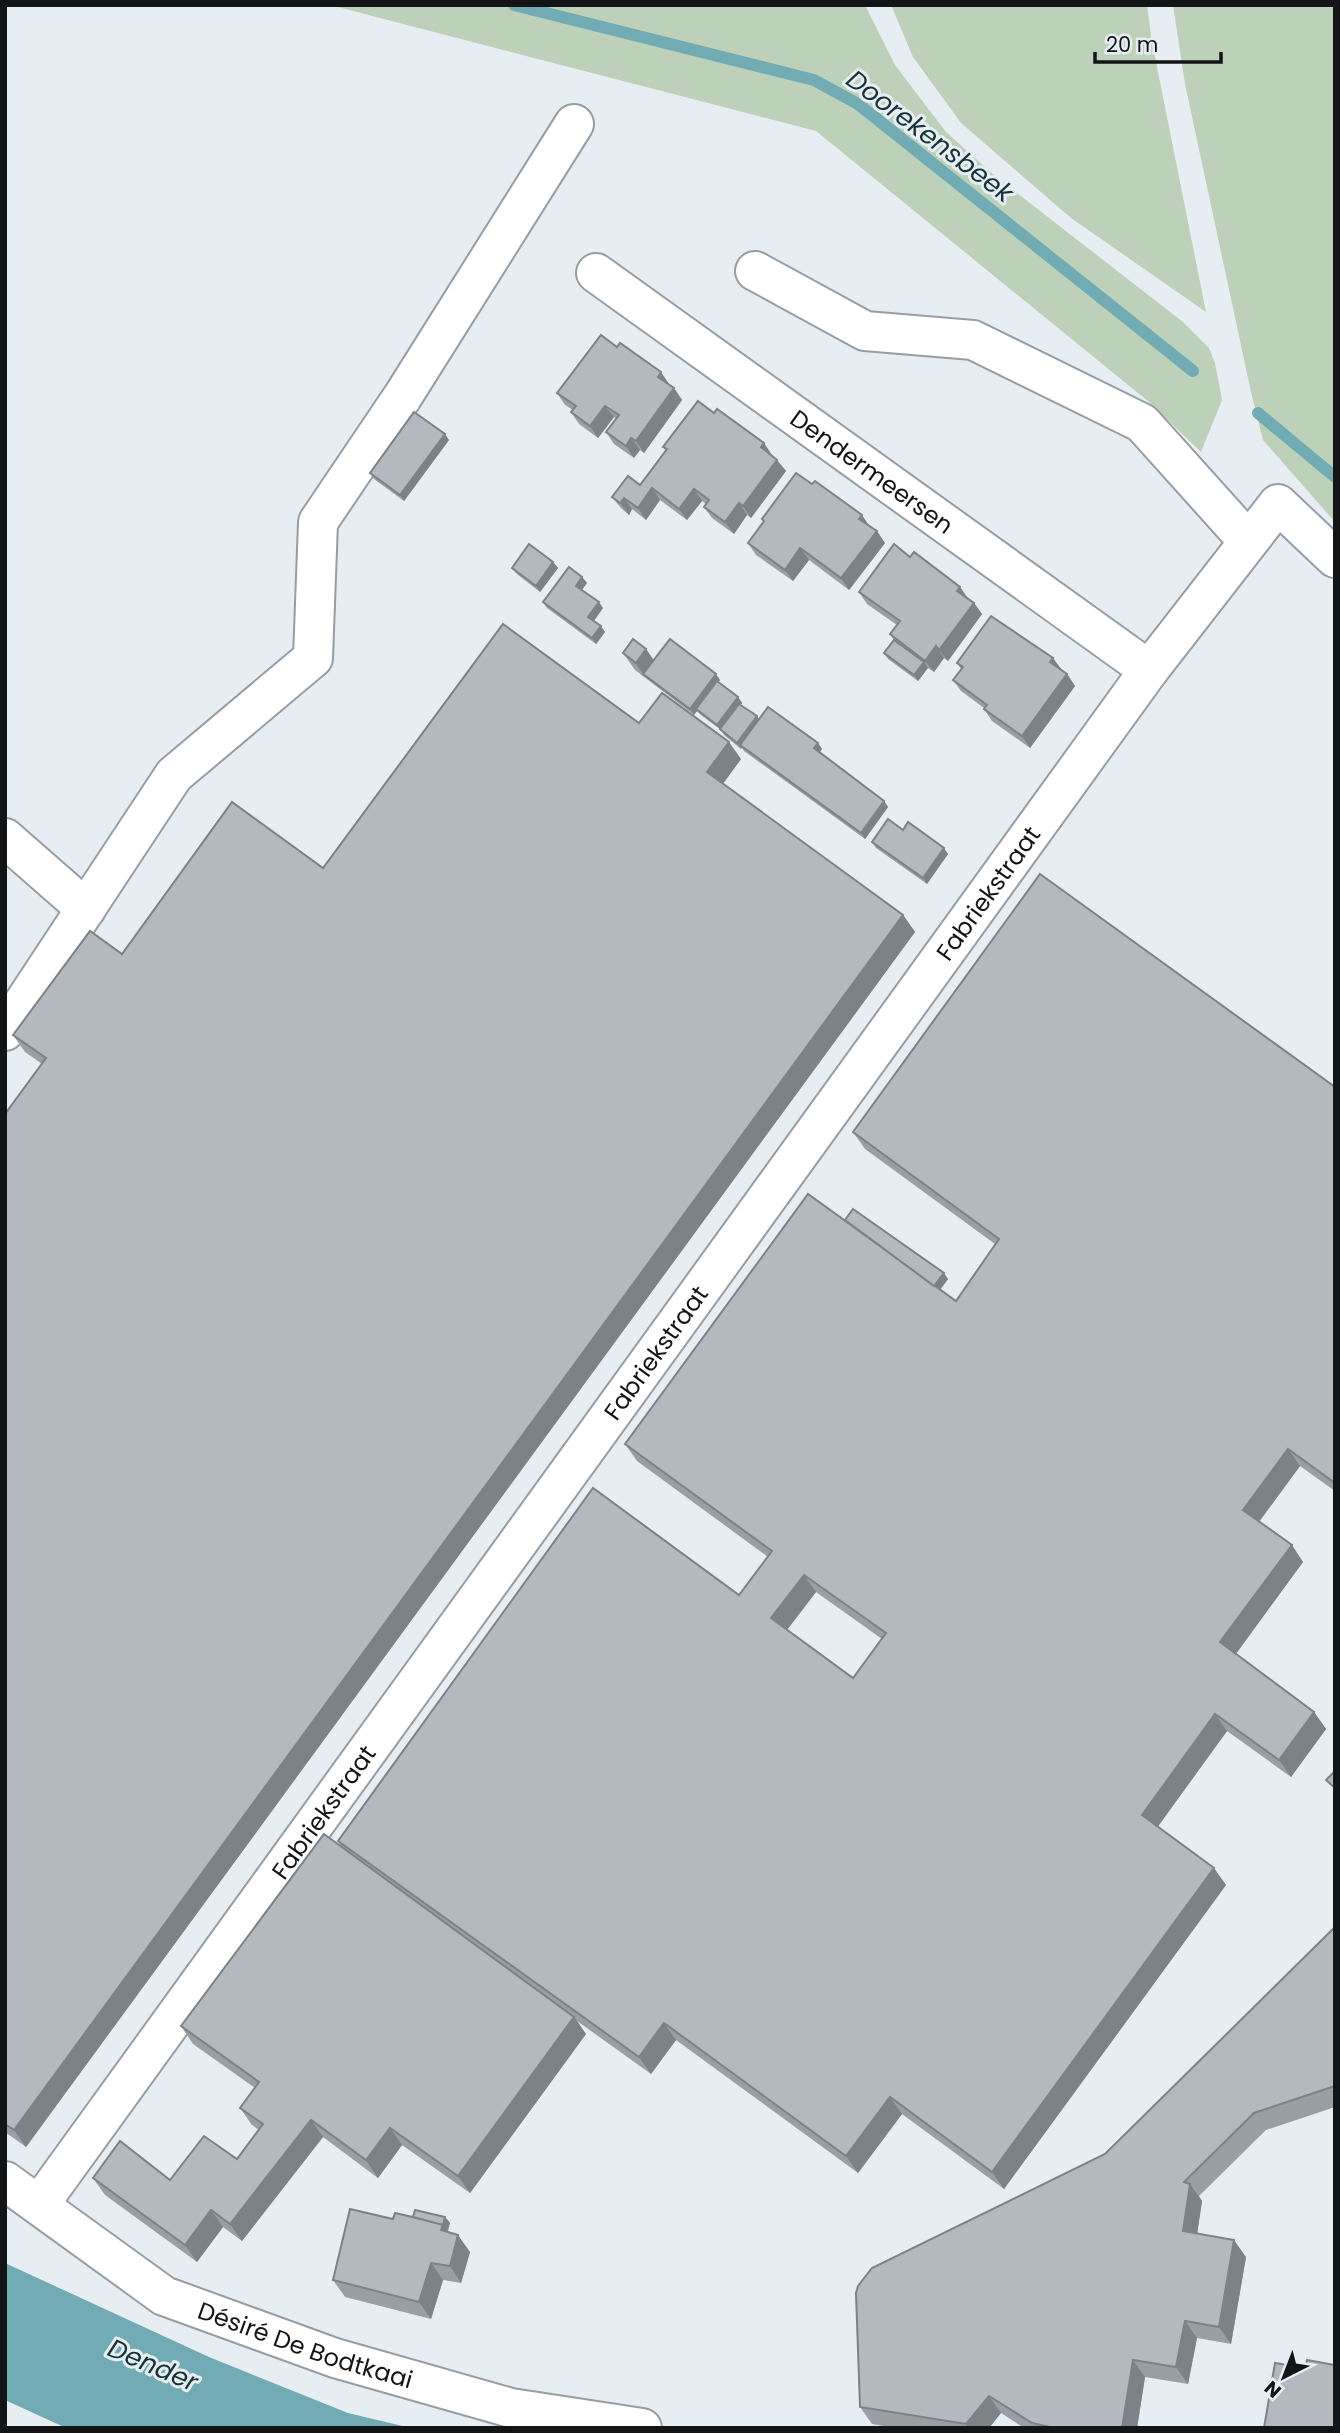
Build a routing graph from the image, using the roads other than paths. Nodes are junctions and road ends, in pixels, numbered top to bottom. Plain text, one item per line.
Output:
1 (574, 124) dead end
2 (755, 271) dead end
3 (596, 273) dead end
4 (1248, 541) junction
5 (1335, 558) edge
6 (1149, 670) junction
7 (5, 838) edge
8 (86, 909) junction
9 (5, 1031) edge
10 (5, 2181) edge
11 (39, 2205) junction
12 (642, 2428) edge

1 - 8 street
2 - 4 street
3 - 6 street, Dendermeersen
4 - 5 street, Fabriekstraat
4 - 6 street, Fabriekstraat
6 - 11 street, Fabriekstraat
7 - 8 street
8 - 9 street
10 - 11 street, Désiré De Bodtkaai
11 - 12 street, Désiré De Bodtkaai

